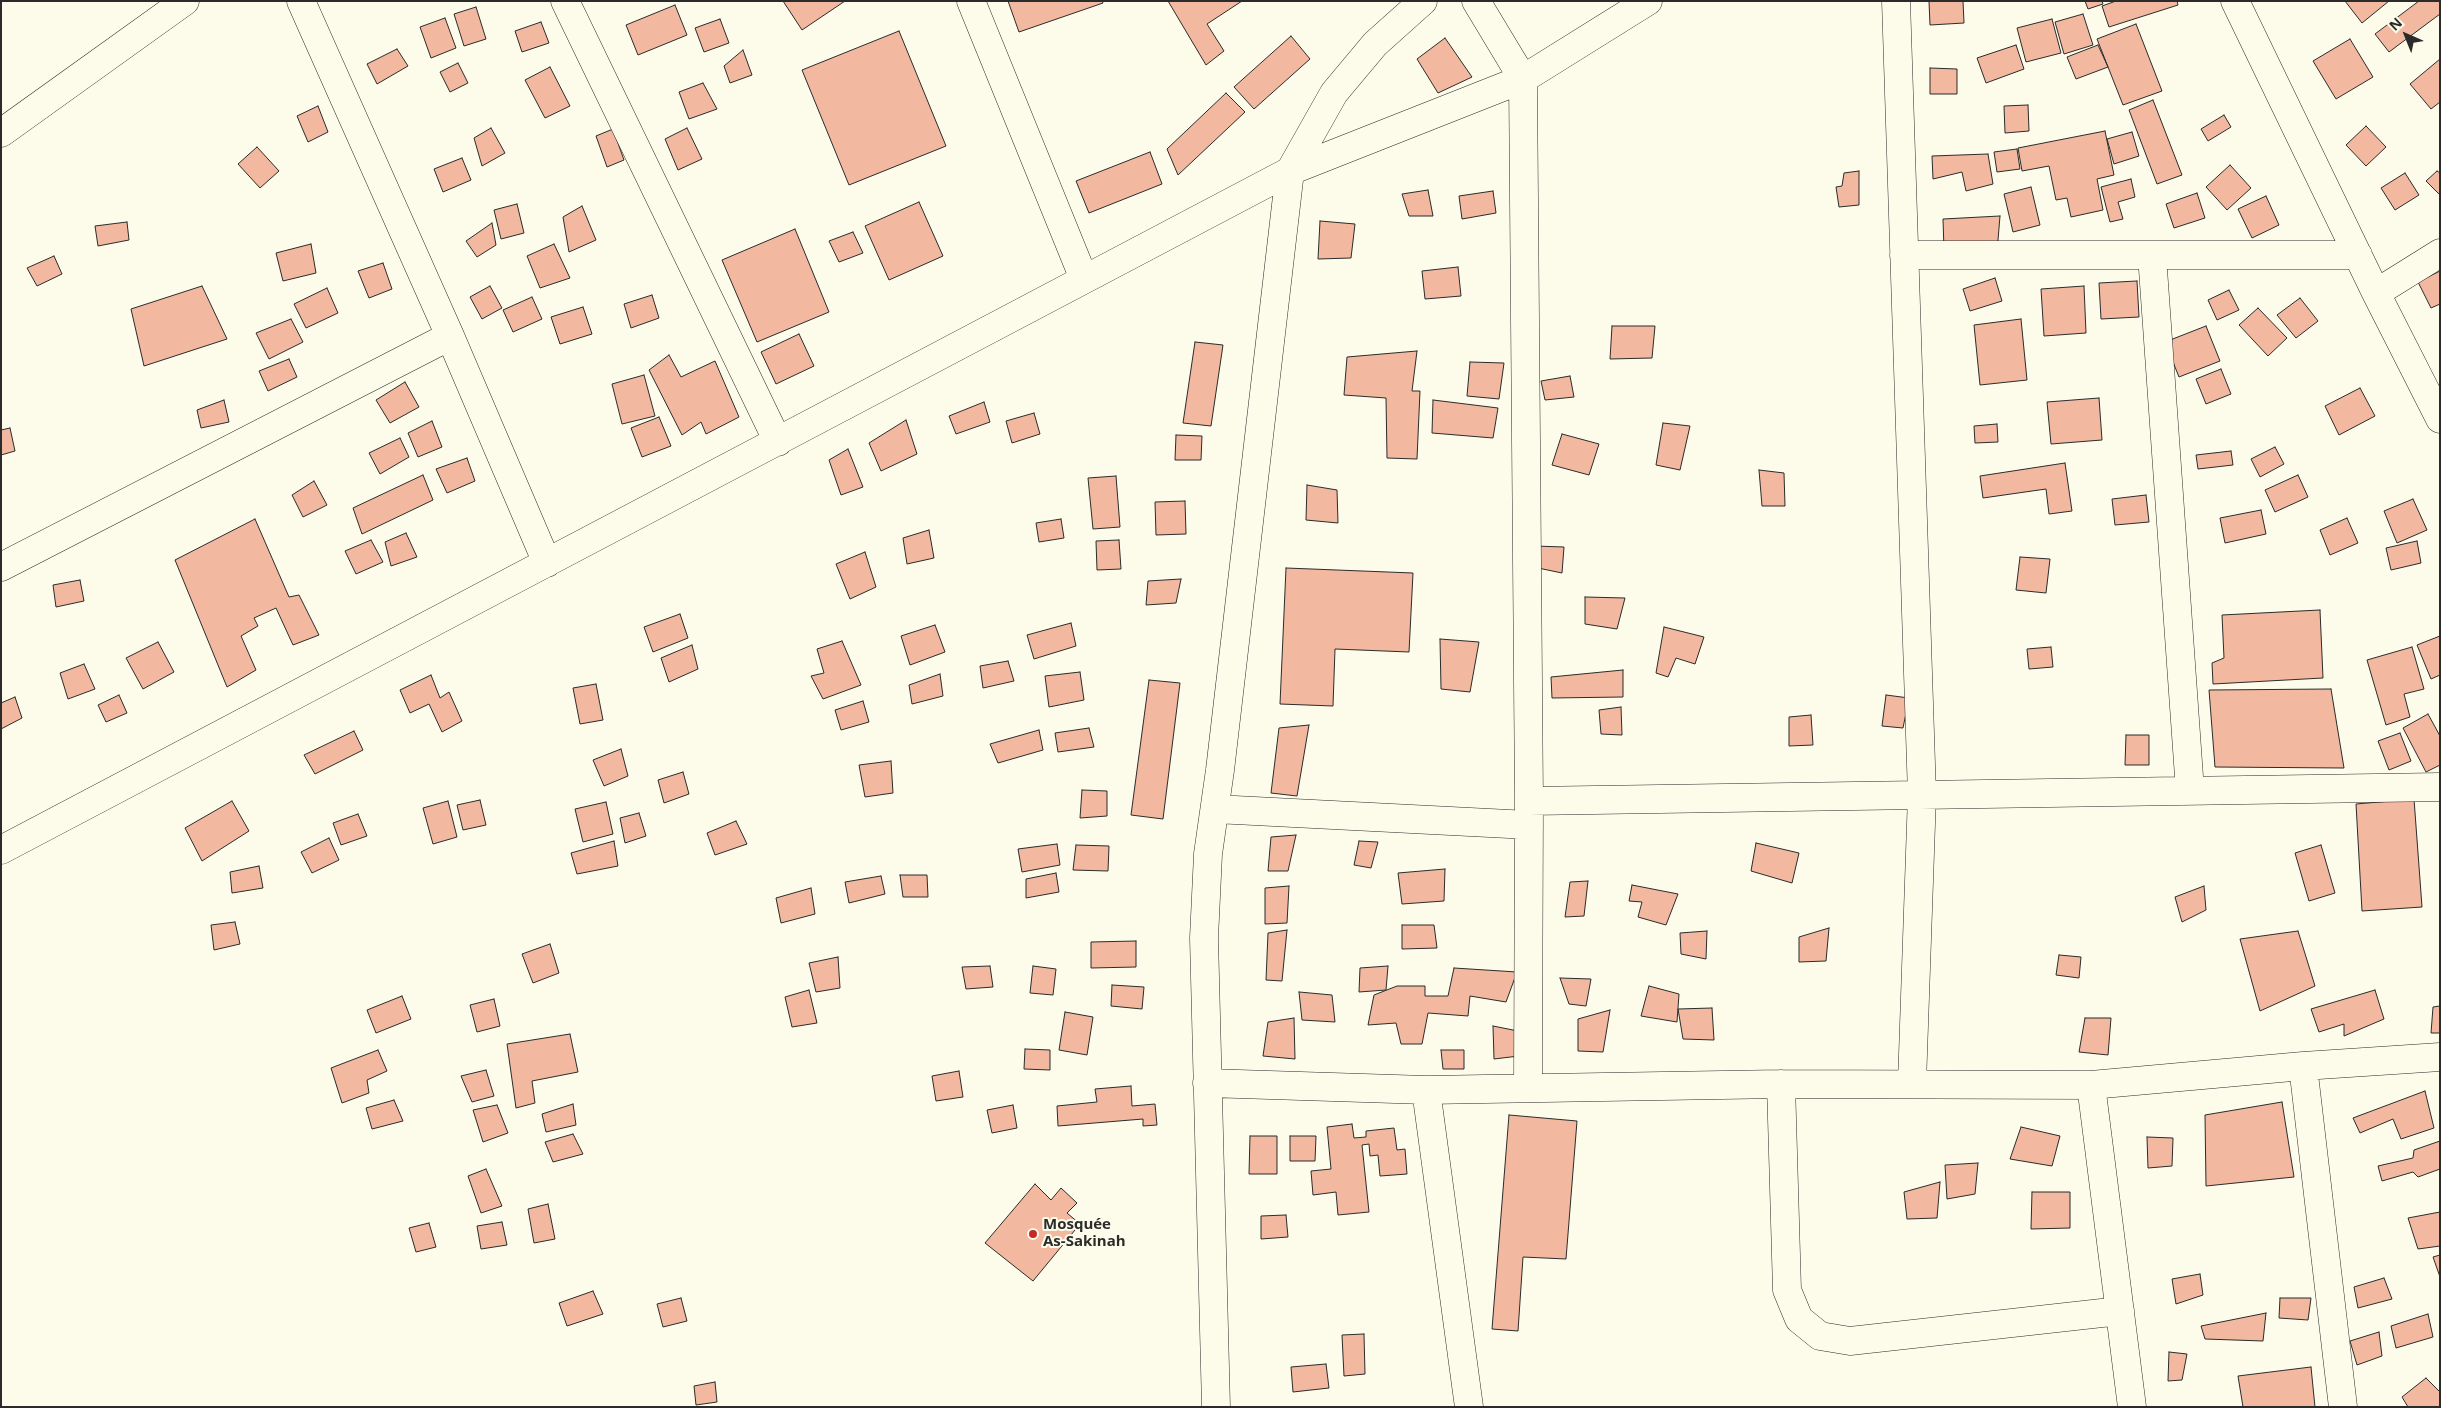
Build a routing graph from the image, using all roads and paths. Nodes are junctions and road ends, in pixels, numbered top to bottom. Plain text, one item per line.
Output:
1 (185, 1) edge
2 (301, 1) edge
3 (565, 1) edge
4 (971, 1) edge
5 (1424, 1) edge
6 (1476, 1) edge
7 (1648, 1) edge
8 (1896, 1) edge
9 (2235, 1) edge
10 (1523, 79) junction
11 (1, 133) edge
12 (1290, 171) junction
13 (2440, 253) edge
14 (1904, 255) junction
15 (2152, 255) junction
16 (2358, 255) junction
17 (1084, 279) junction
18 (2376, 293) junction
19 (450, 336) junction
20 (2440, 420) edge
21 (778, 442) junction
22 (547, 563) junction
23 (1, 567) edge
24 (2440, 787) edge
25 (2190, 791) junction
26 (1922, 795) junction
27 (1215, 810) junction
28 (1529, 813) junction
29 (1, 850) edge
30 (2440, 1057) edge
31 (2303, 1066) junction
32 (1207, 1083) junction
33 (1912, 1083) junction
34 (1781, 1084) junction
35 (2091, 1085) junction
36 (1528, 1086) junction
37 (1426, 1090) junction
38 (2120, 1311) junction
39 (1216, 1407) edge
40 (1469, 1407) edge
41 (2132, 1407) edge
42 (2343, 1407) edge

1 - 11 street
2 - 19 street
3 - 21 street
4 - 17 street
5 - 12 street
6 - 10 street
7 - 10 street
8 - 14 street
9 - 16 street
10 - 12 street
10 - 28 street
12 - 17 street
12 - 27 street
13 - 18 street
14 - 15 street
14 - 26 street
15 - 16 street
15 - 25 street
16 - 18 street
17 - 21 street
18 - 20 street
19 - 22 street
19 - 23 street
21 - 22 street
22 - 29 street
24 - 25 street
25 - 26 street
26 - 28 street
26 - 33 street
27 - 28 street
27 - 32 street
28 - 36 street
30 - 31 street
31 - 35 street
31 - 42 street
32 - 37 street
32 - 39 street
33 - 34 street
33 - 35 street
34 - 36 street
34 - 38 street
35 - 38 street
36 - 37 street
37 - 40 street
38 - 41 street

